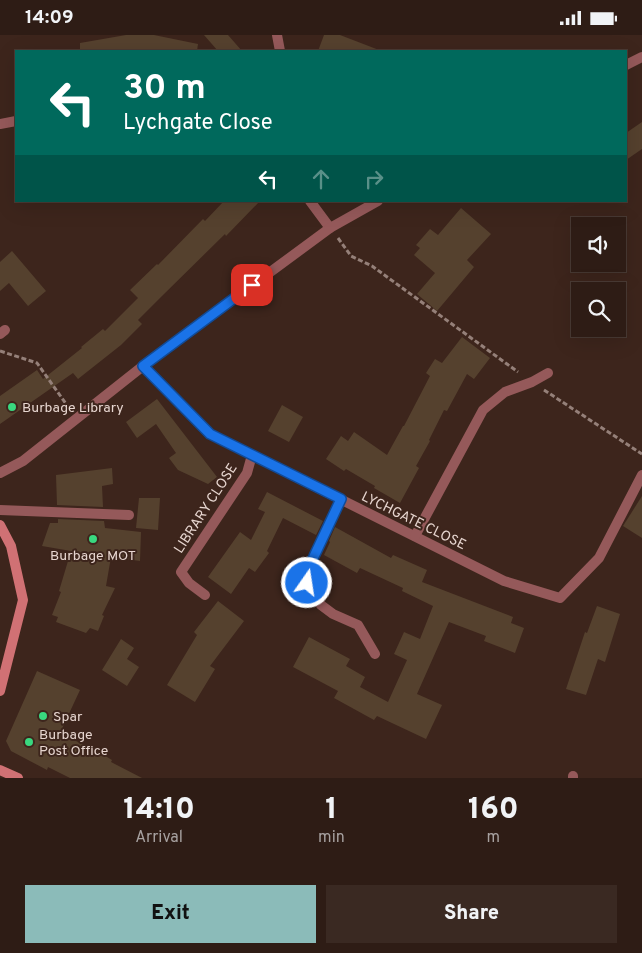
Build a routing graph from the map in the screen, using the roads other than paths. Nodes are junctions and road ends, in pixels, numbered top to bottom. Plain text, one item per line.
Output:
1 (277, 35) edge
2 (280, 50) edge
3 (642, 57) edge
4 (627, 64) edge
5 (15, 121) edge
6 (0, 124) edge
7 (311, 202) edge
8 (376, 202) edge
9 (330, 228) junction
10 (143, 366) junction
11 (548, 373) dead end
12 (252, 455) junction
13 (0, 473) edge
14 (641, 479) edge
15 (341, 499) junction
16 (0, 510) edge
17 (129, 515) dead end
18 (0, 525) edge
19 (415, 536) junction
20 (205, 595) dead end
21 (375, 654) dead end
22 (0, 691) edge
23 (0, 769) edge
24 (14, 777) edge

1 - 2 street
3 - 4 street
5 - 6 street
7 - 9 street
8 - 9 street
9 - 10 street
10 - 12 street, LYCHGATE CLOSE
10 - 13 street
11 - 19 street
12 - 15 street, LYCHGATE CLOSE
12 - 20 street, LIBRARY CLOSE
14 - 19 street, LYCHGATE CLOSE
15 - 19 street, LYCHGATE CLOSE
15 - 21 street
16 - 17 street
18 - 22 main road
23 - 24 main road

